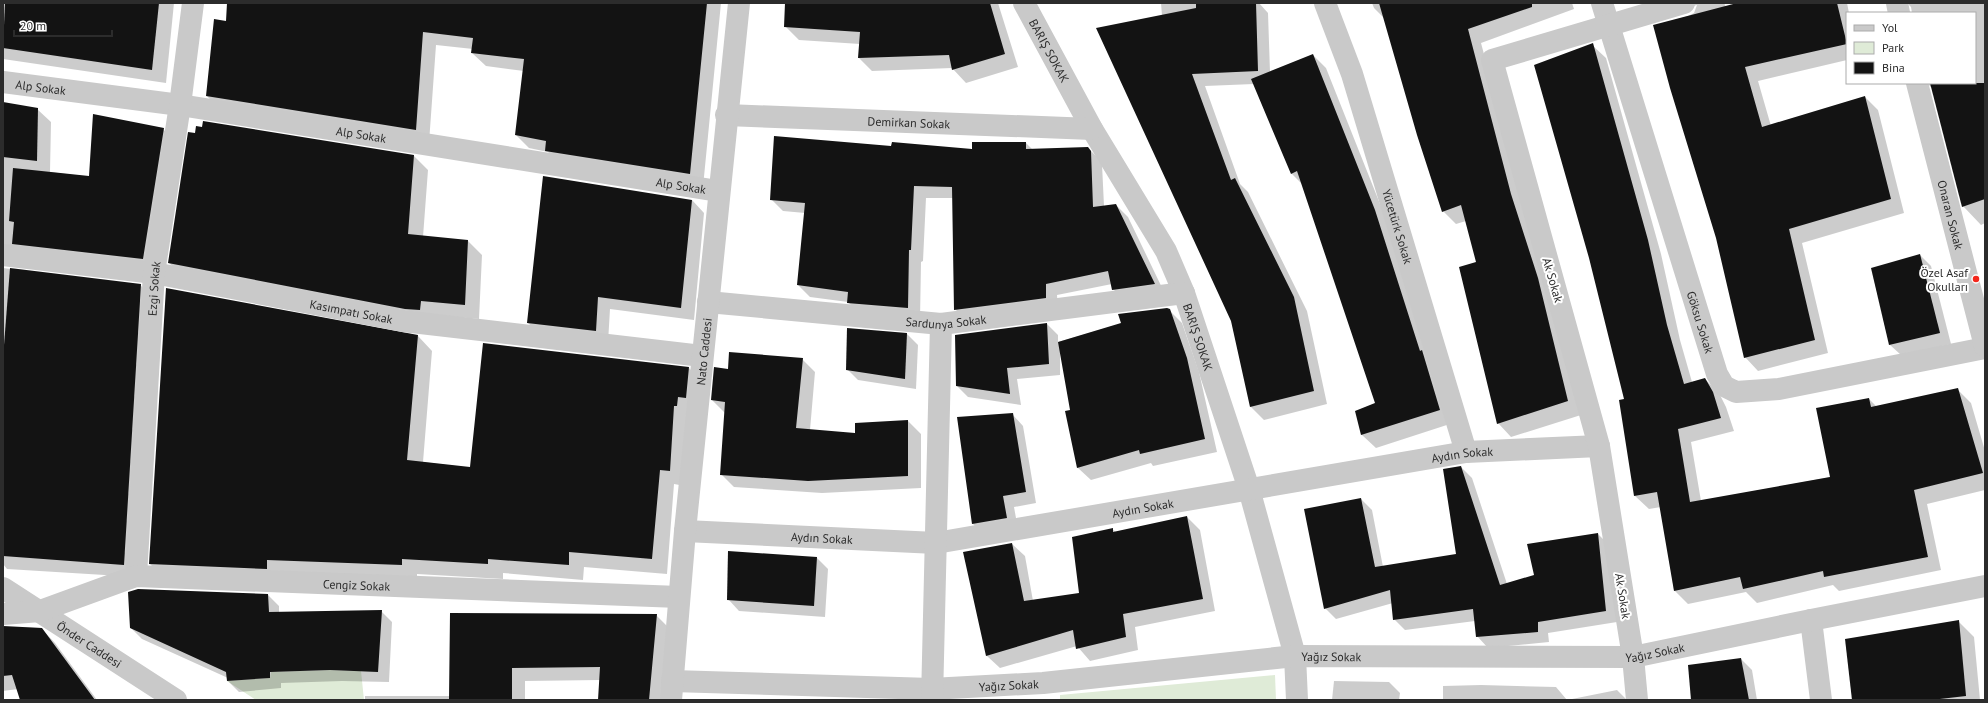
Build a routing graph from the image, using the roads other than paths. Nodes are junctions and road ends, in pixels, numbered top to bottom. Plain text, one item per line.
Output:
1 (193, 3) edge
2 (739, 3) edge
3 (1024, 3) edge
4 (1325, 3) edge
5 (1602, 3) edge
6 (1684, 3) edge
7 (1609, 24) junction
8 (3, 82) edge
9 (1917, 84) edge
10 (180, 105) junction
11 (726, 115) junction
12 (1092, 129) junction
13 (718, 191) junction
14 (3, 255) edge
15 (154, 273) junction
16 (1184, 293) junction
17 (708, 302) junction
18 (941, 324) junction
19 (1985, 347) edge
20 (702, 356) junction
21 (1599, 446) junction
22 (1466, 452) junction
23 (1249, 488) junction
24 (685, 531) junction
25 (936, 543) junction
26 (136, 576) junction
27 (1985, 586) edge
28 (3, 588) edge
29 (679, 597) junction
30 (40, 611) junction
31 (3, 614) edge
32 (1811, 620) junction
33 (1295, 656) junction
34 (1632, 657) junction
35 (672, 691) edge
36 (931, 694) edge
37 (176, 700) edge
38 (1297, 700) edge
39 (1637, 700) edge
40 (1821, 700) edge

1 - 10 street, Ezgi Sokak
2 - 11 street, Nato Caddesi
3 - 12 street, BARIŞ SOKAK
4 - 22 street, Yücetürk Sokak
5 - 7 street, Göksu Sokak
6 - 7 street, Ak Sokak
7 - 19 street, Göksu Sokak
7 - 21 street, Ak Sokak
8 - 10 street, Alp Sokak
9 - 19 street, Onaran Sokak
10 - 13 street, Alp Sokak
10 - 15 street, Ezgi Sokak
11 - 12 street, Demirkan Sokak
11 - 13 street, Nato Caddesi
12 - 16 street, BARIŞ SOKAK
13 - 17 street, Nato Caddesi
14 - 15 street, Kasımpatı Sokak
15 - 20 street, Kasımpatı Sokak
15 - 26 street, Ezgi Sokak
16 - 18 street, Sardunya Sokak
16 - 23 street, BARIŞ SOKAK
17 - 18 street, Sardunya Sokak
17 - 20 street, Nato Caddesi
18 - 25 street
20 - 24 street, Nato Caddesi
21 - 22 street, Aydın Sokak
21 - 34 street, Ak Sokak
22 - 23 street, Aydın Sokak
23 - 25 street, Aydın Sokak
23 - 33 street, BARIŞ SOKAK
24 - 25 street, Aydın Sokak
24 - 29 street, Nato Caddesi
25 - 36 street
26 - 29 street, Cengiz Sokak
26 - 30 street, Cengiz Sokak
27 - 32 street, Yağız Sokak
28 - 30 street, Önder Caddesi
29 - 35 street, Nato Caddesi
30 - 31 street, Cengiz Sokak
30 - 37 street, Önder Caddesi
32 - 34 street, Yağız Sokak
32 - 40 street
33 - 34 street, Yağız Sokak
33 - 36 street, Yağız Sokak
33 - 38 street, BARIŞ SOKAK
34 - 39 street, Ak Sokak
35 - 36 street, Yağız Sokak

